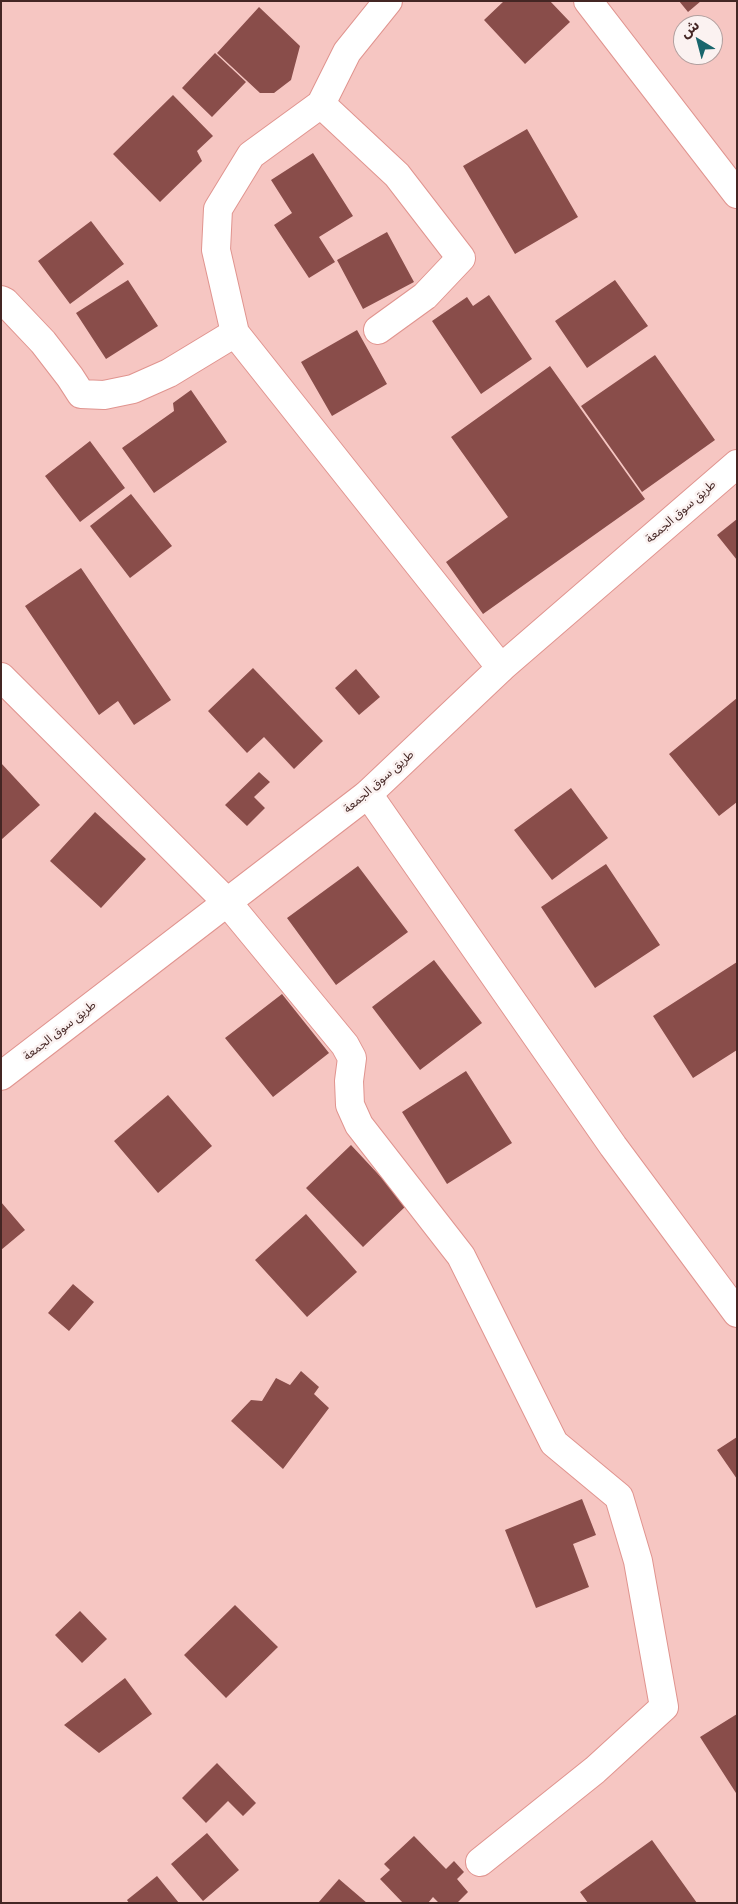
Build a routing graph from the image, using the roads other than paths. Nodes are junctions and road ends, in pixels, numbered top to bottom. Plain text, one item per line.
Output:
1 (388, 1) edge
2 (588, 1) edge
3 (321, 104) junction
4 (737, 194) edge
5 (1, 300) edge
6 (378, 330) dead end
7 (235, 334) junction
8 (737, 464) edge
9 (501, 668) junction
10 (1, 678) edge
11 (368, 794) junction
12 (227, 902) junction
13 (1, 1076) edge
14 (737, 1313) edge
15 (480, 1862) dead end

1 - 3 street
2 - 4 street
3 - 6 street
3 - 7 street
5 - 7 street
7 - 9 street
8 - 9 street, طريق سوق الجمعة
9 - 11 street, طريق سوق الجمعة
10 - 12 street
11 - 12 street, طريق سوق الجمعة
11 - 14 street
12 - 13 street, طريق سوق الجمعة
12 - 15 street

